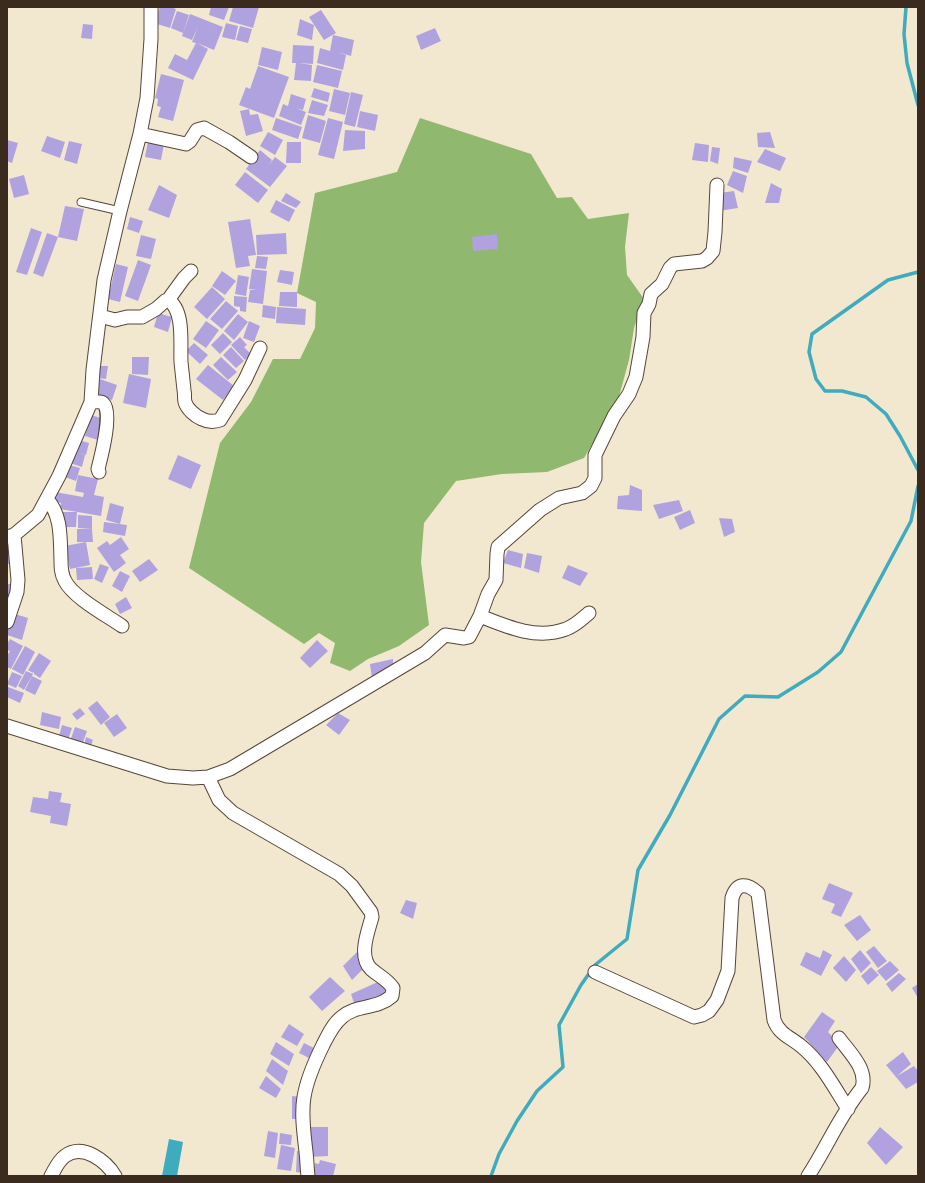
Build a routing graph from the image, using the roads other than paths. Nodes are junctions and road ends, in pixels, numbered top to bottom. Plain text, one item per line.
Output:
1 (151, 7) edge
2 (140, 134) junction
3 (251, 157) dead end
4 (717, 185) dead end
5 (81, 202) dead end
6 (120, 211) junction
7 (191, 271) dead end
8 (168, 300) junction
9 (100, 316) junction
10 (260, 348) dead end
11 (91, 402) junction
12 (99, 472) dead end
13 (47, 499) junction
14 (10, 536) edge
15 (589, 613) dead end
16 (480, 616) junction
17 (7, 622) edge
18 (122, 626) dead end
19 (7, 726) edge
20 (208, 777) junction
21 (595, 972) dead end
22 (839, 1038) dead end
23 (848, 1109) junction
24 (51, 1176) edge
25 (115, 1176) edge
26 (308, 1176) edge
27 (808, 1176) edge

1 - 2 street
2 - 3 street
2 - 6 street
4 - 16 street
5 - 6 lane
6 - 9 street
7 - 8 street
8 - 9 street
8 - 10 street
9 - 11 street
11 - 12 street
11 - 13 street
13 - 14 street
13 - 18 street
14 - 17 street
15 - 16 street
16 - 20 street
19 - 20 street
20 - 26 street
21 - 23 street
22 - 23 street
23 - 27 street
24 - 25 street

